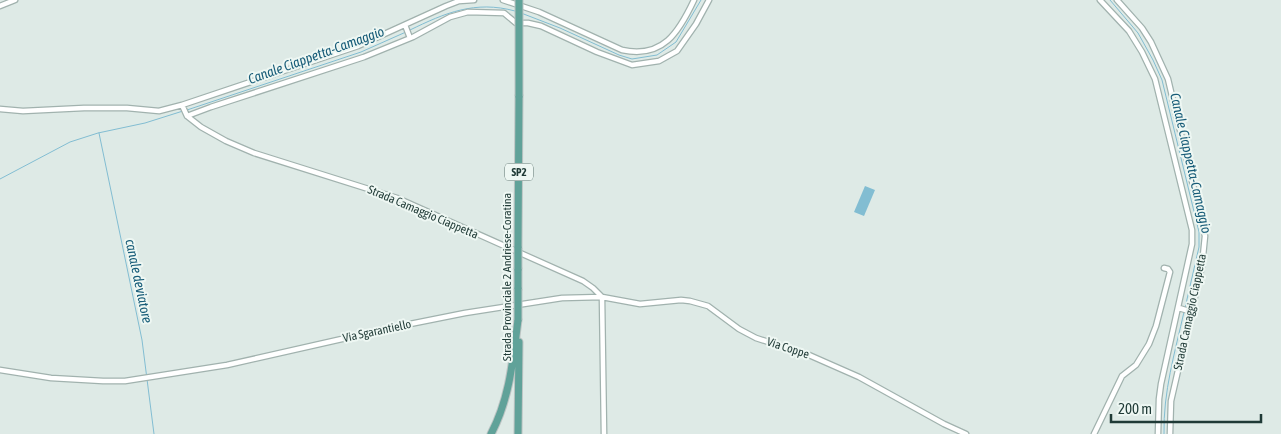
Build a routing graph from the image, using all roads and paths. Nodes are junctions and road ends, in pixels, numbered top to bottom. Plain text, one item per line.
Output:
1 (15, 0) edge
2 (474, 0) edge
3 (503, 0) edge
4 (519, 0) edge
5 (694, 0) edge
6 (709, 0) edge
7 (1100, 0) edge
8 (1117, 0) edge
9 (0, 6) edge
10 (686, 18) junction
11 (696, 24) junction
12 (405, 25) junction
13 (570, 26) junction
14 (410, 38) junction
15 (565, 38) junction
16 (279, 73) junction
17 (282, 84) junction
18 (183, 106) junction
19 (0, 108) edge
20 (186, 115) junction
21 (1186, 149) junction
22 (1173, 152) junction
23 (1164, 268) dead end
24 (602, 297) junction
25 (1179, 308) junction
26 (1192, 312) junction
27 (518, 320) junction
28 (0, 370) edge
29 (491, 434) edge
30 (519, 434) edge
31 (604, 434) edge
32 (966, 434) edge
33 (1094, 434) edge
34 (1158, 434) edge
35 (1170, 434) edge

1 - 9 street
2 - 12 street
3 - 13 street
4 - 27 main road, Strada Provinciale 2 Andriese-Coratina / SP2, bridge
5 - 10 street
6 - 11 street
7 - 22 street
8 - 21 street, Strada Camaggio Ciappetta
10 - 11 street
10 - 13 street
11 - 15 street
12 - 14 street
12 - 16 street
13 - 15 street
14 - 15 street
14 - 17 street
16 - 17 street
16 - 18 street
17 - 20 street
18 - 19 street
18 - 20 street
20 - 24 street, Strada Camaggio Ciappetta
21 - 22 street
21 - 26 street, Strada Camaggio Ciappetta
22 - 25 street
23 - 33 street
24 - 28 street, Via Sgarantiello
24 - 31 street
24 - 32 street, Via Coppe
25 - 26 street
25 - 34 street
26 - 35 street, Strada Camaggio Ciappetta
27 - 29 main road
27 - 30 main road, Strada Provinciale 2 Andriese-Coratina / SP2

